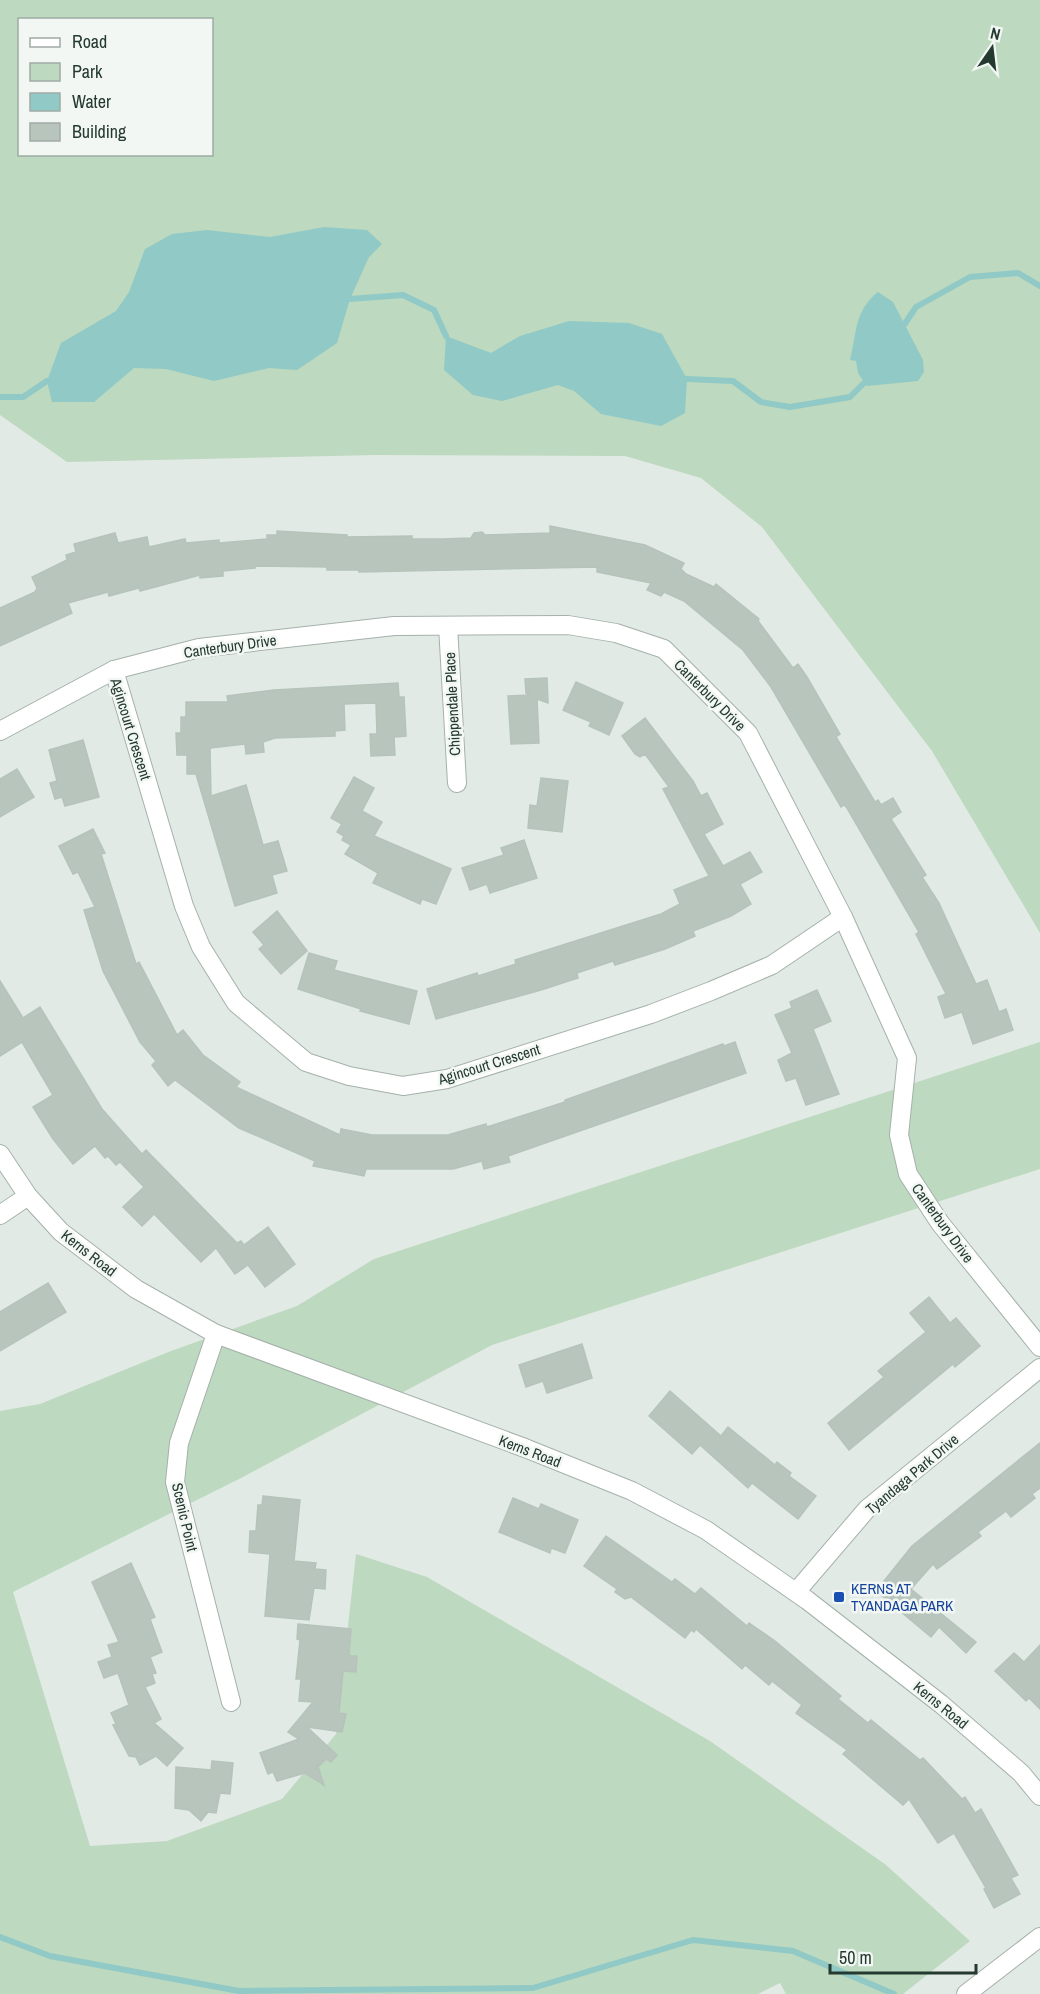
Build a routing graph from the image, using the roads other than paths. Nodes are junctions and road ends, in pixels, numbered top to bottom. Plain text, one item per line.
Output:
1 (448, 626) junction
2 (114, 670) junction
3 (0, 731) edge
4 (457, 783) dead end
5 (843, 917) junction
6 (0, 1154) edge
7 (28, 1196) junction
8 (0, 1215) edge
9 (216, 1334) junction
10 (1040, 1347) edge
11 (1040, 1368) edge
12 (796, 1592) junction
13 (231, 1702) dead end
14 (1040, 1796) edge
15 (1040, 1937) edge
16 (966, 1994) edge

1 - 2 street, Canterbury Drive
1 - 4 street, Chippendale Place
1 - 5 street, Canterbury Drive
2 - 3 street, Canterbury Drive
2 - 5 street, Agincourt Crescent
5 - 10 street, Canterbury Drive
6 - 7 street, Kerns Road
7 - 8 street
7 - 9 street, Kerns Road
9 - 12 street, Kerns Road
9 - 13 street, Scenic Point
11 - 12 street, Tyandaga Park Drive
12 - 14 street, Kerns Road
15 - 16 street

